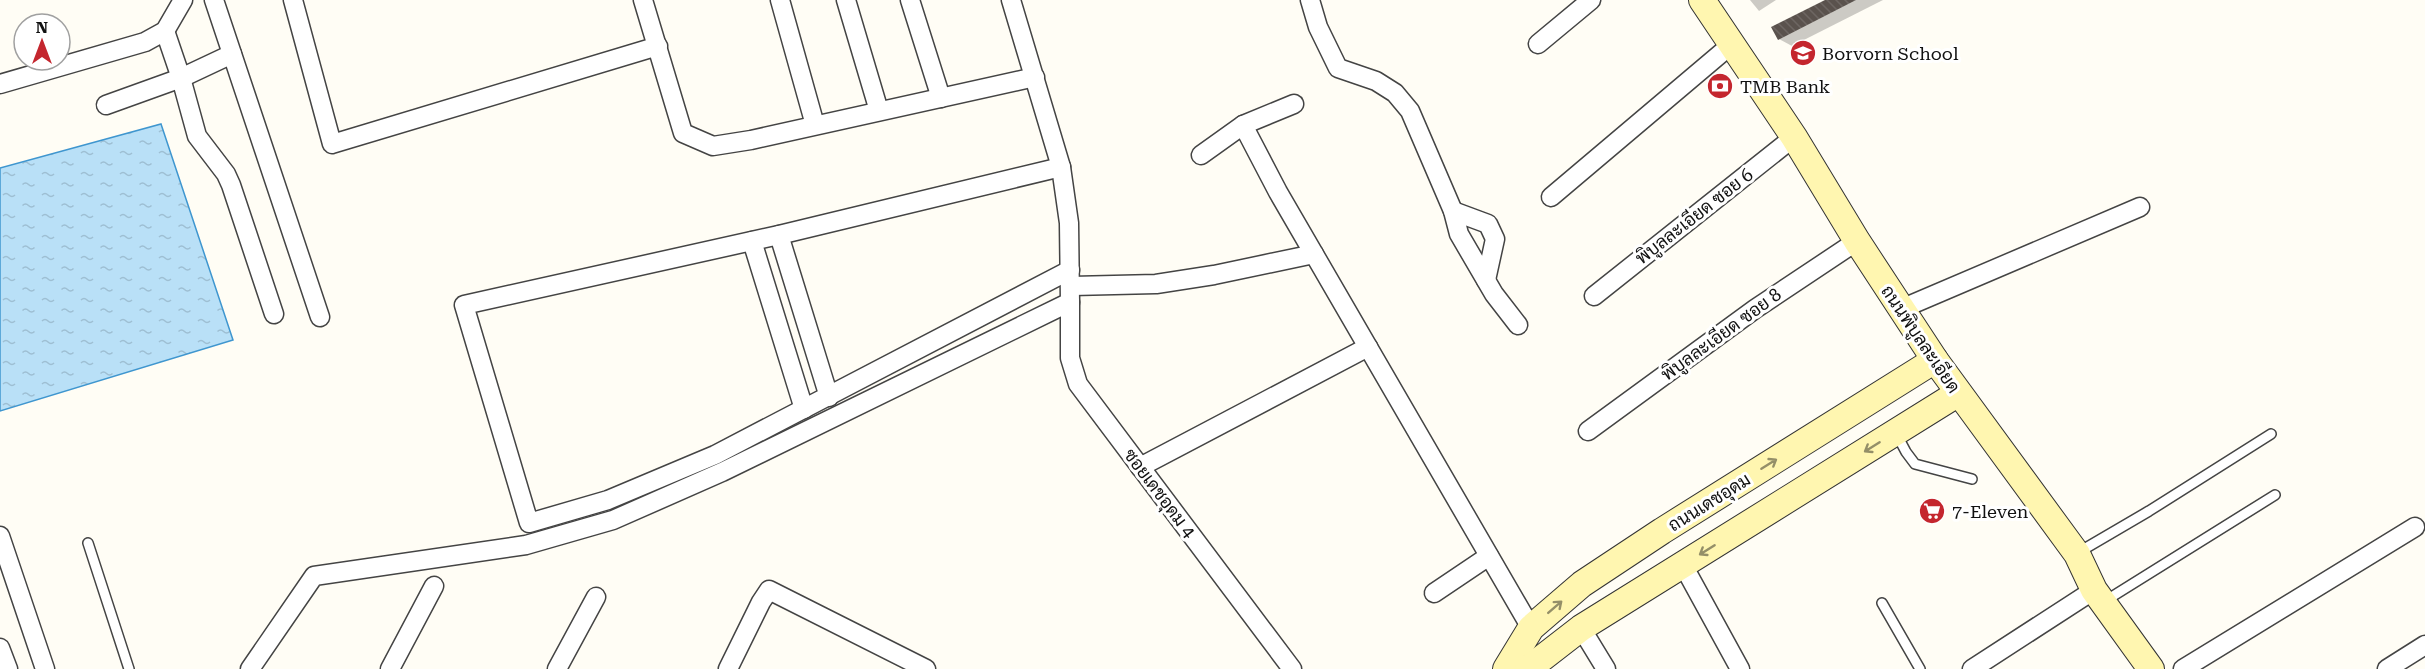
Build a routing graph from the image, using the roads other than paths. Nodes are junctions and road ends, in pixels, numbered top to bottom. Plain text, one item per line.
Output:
1 (183, 0) edge
2 (214, 0) edge
3 (293, 0) edge
4 (643, 0) edge
5 (780, 0) edge
6 (846, 0) edge
7 (910, 0) edge
8 (1011, 0) edge
9 (1310, 0) edge
10 (1591, 0) edge
11 (1702, 0) edge
12 (165, 30) junction
13 (1538, 44) dead end
14 (1732, 44) junction
15 (658, 46) junction
16 (232, 54) junction
17 (1035, 76) junction
18 (181, 78) junction
19 (0, 84) edge
20 (941, 98) junction
21 (1294, 104) dead end
22 (106, 105) dead end
23 (879, 111) junction
24 (1243, 124) junction
25 (815, 125) junction
26 (1794, 137) junction
27 (1201, 155) dead end
28 (1060, 166) junction
29 (1551, 197) dead end
30 (2140, 207) dead end
31 (1453, 211) junction
32 (779, 235) junction
33 (752, 241) junction
34 (1857, 241) junction
35 (1314, 254) junction
36 (1486, 280) junction
37 (1070, 286) junction
38 (1594, 296) dead end
39 (1901, 309) junction
40 (274, 314) dead end
41 (320, 317) dead end
42 (1518, 325) dead end
43 (1368, 347) junction
44 (1935, 360) junction
45 (1957, 393) junction
46 (829, 397) junction
47 (804, 409) junction
48 (1588, 431) dead end
49 (1896, 432) junction
50 (2271, 434) dead end
51 (1140, 467) junction
52 (1972, 479) dead end
53 (2275, 495) dead end
54 (2415, 527) dead end
55 (1662, 531) junction
56 (0, 536) edge
57 (88, 543) dead end
58 (2077, 554) junction
59 (3, 556) edge
60 (1489, 556) junction
61 (1683, 565) junction
62 (434, 585) dead end
63 (1434, 593) dead end
64 (2098, 596) junction
65 (596, 597) dead end
66 (1882, 603) dead end
67 (1531, 628) junction
68 (1581, 628) junction
69 (2425, 645) edge
70 (0, 648) edge
71 (906, 665) edge
72 (394, 668) edge
73 (8, 669) edge
74 (45, 669) edge
75 (129, 669) edge
76 (250, 669) edge
77 (557, 669) edge
78 (728, 669) edge
79 (927, 669) edge
80 (1292, 669) edge
81 (1506, 669) edge
82 (1528, 669) edge
83 (1606, 669) edge
84 (1740, 669) edge
85 (1920, 669) edge
86 (1972, 669) edge
87 (2151, 669) edge
88 (2183, 669) edge
89 (2387, 669) edge

1 - 12 street
2 - 16 street
3 - 15 street
4 - 15 street
5 - 25 street
6 - 23 street
7 - 20 street
8 - 17 street, ซอยเดชอุดม 4
9 - 31 street
10 - 13 street
11 - 14 main road, ถนนพิบูลละเอียด
12 - 18 street
12 - 19 street
14 - 26 main road, ถนนพิบูลละเอียด
14 - 29 street
15 - 25 street
16 - 18 street
16 - 41 street
17 - 20 street
17 - 28 street, ซอยเดชอุดม 4
18 - 22 street
18 - 40 street
20 - 23 street
21 - 24 street
23 - 25 street
24 - 27 street
24 - 35 street
26 - 34 main road, ถนนพิบูลละเอียด
26 - 38 street, พิบูลละเอียด ซอย 6
28 - 32 street
28 - 37 street, ซอยเดชอุดม 4
30 - 39 street
31 - 36 street
31 - 36 street
32 - 33 street
32 - 46 street
33 - 47 street
33 - 47 street
34 - 39 main road, ถนนพิบูลละเอียด
34 - 48 street, พิบูลละเอียด ซอย 8
35 - 37 street
35 - 43 street
36 - 42 street
37 - 46 street
37 - 51 street, ซอยเดชอุดม 4
37 - 76 street
39 - 44 main road, ถนนพิบูลละเอียด
43 - 51 street
43 - 60 street
44 - 45 main road, ถนนพิบูลละเอียด
55 -> 44 main road, ถนนเดชอุดม
45 - 49 main road
45 - 58 main road, ถนนพิบูลละเอียด
46 - 47 street
49 - 52 lane
49 -> 61 main road
50 - 58 lane
51 - 80 street, ซอยเดชอุดม 4
53 - 64 lane
54 - 88 street
55 - 61 main road
67 -> 55 main road, ถนนเดชอุดม
56 - 59 street
57 - 75 lane
58 - 64 main road, ถนนพิบูลละเอียด
59 - 74 street
60 - 63 street
60 - 67 street
61 - 68 main road
61 - 84 street
62 - 72 street
64 - 86 street
64 - 87 main road, ถนนพิบูลละเอียด
65 - 77 street
66 - 85 lane
67 - 81 main road, ถนนเดชอุดม
68 - 82 main road
68 - 83 street
69 - 89 street
70 - 73 street
71 - 78 street
71 - 79 street

